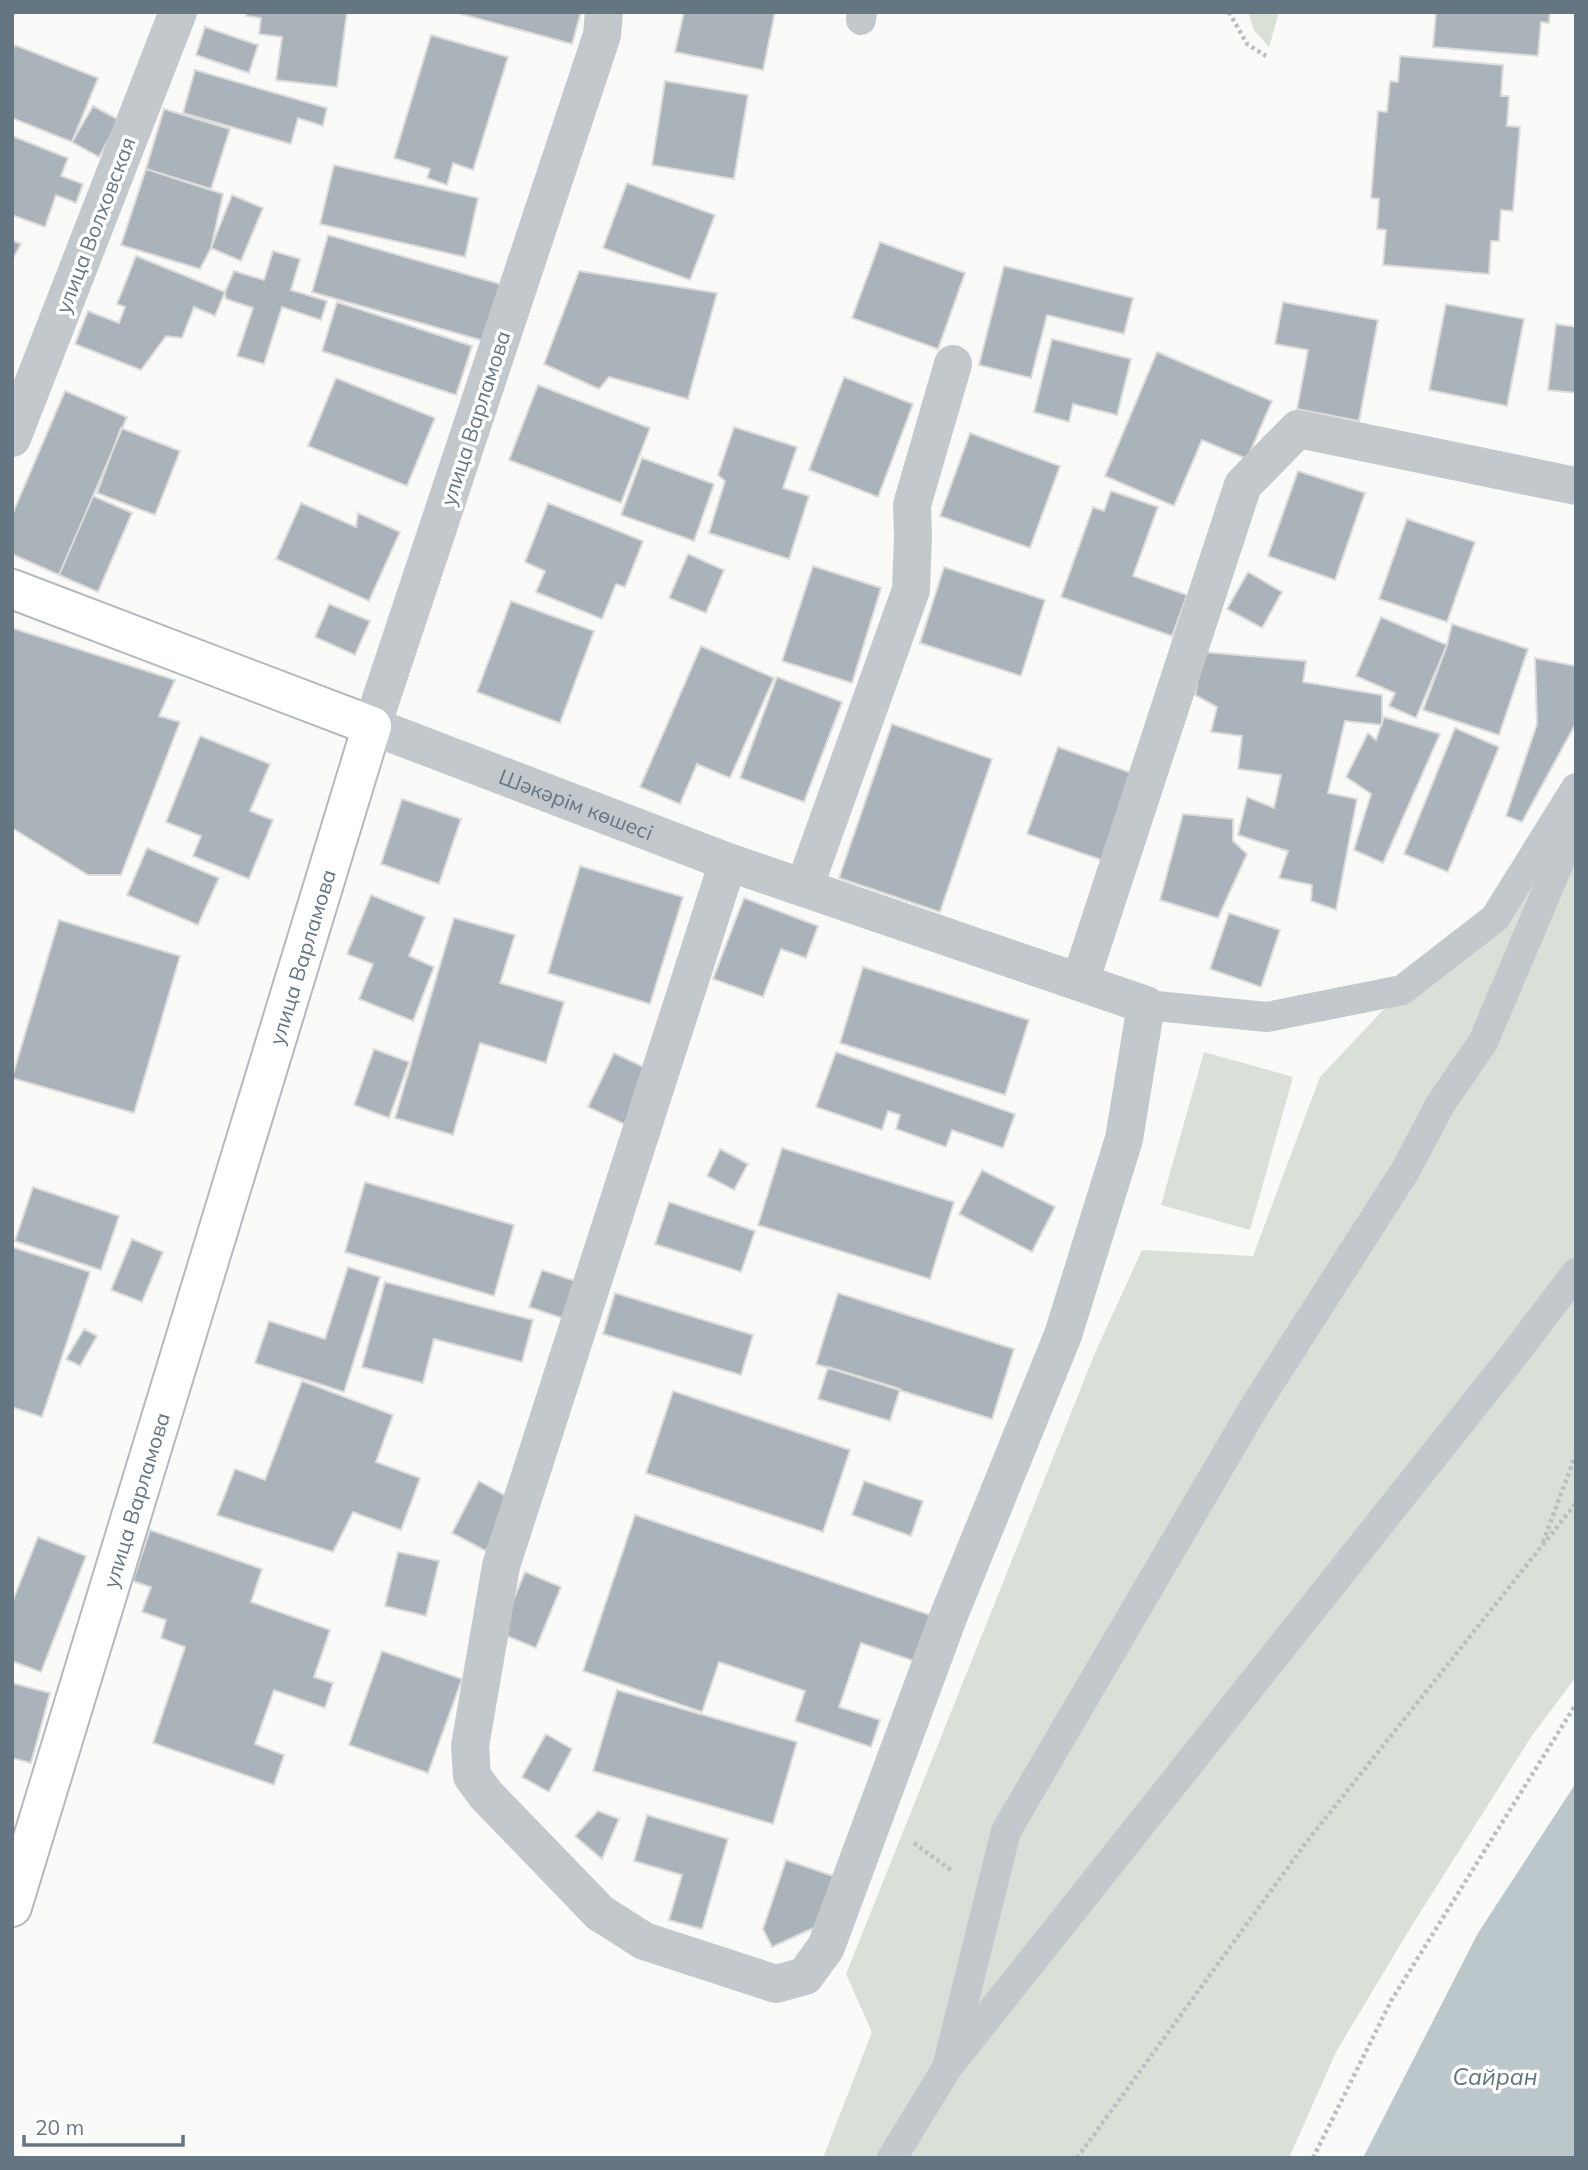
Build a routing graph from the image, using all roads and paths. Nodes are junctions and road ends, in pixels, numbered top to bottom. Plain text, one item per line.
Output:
1 (178, 12) edge
2 (604, 12) edge
3 (1228, 12) edge
4 (1266, 57) dead end
5 (953, 364) dead end
6 (12, 438) edge
7 (1576, 486) edge
8 (12, 589) edge
9 (372, 726) junction
10 (1576, 788) edge
11 (1576, 823) edge
12 (728, 862) junction
13 (804, 888) junction
14 (1080, 982) junction
15 (1146, 1005) junction
16 (1576, 1273) edge
17 (1576, 1454) edge
18 (1576, 1503) edge
19 (1541, 1547) junction
20 (1576, 1704) edge
21 (875, 1815) junction
22 (989, 1898) junction
23 (12, 1907) edge
24 (947, 2068) junction
25 (892, 2158) edge
26 (1077, 2158) edge
27 (1313, 2158) edge

1 - 6 street, улица Волховская
2 - 9 street, улица Варламова
3 - 4 path
5 - 13 street
7 - 14 street
8 - 9 street, Шәкәрім көшесі
9 - 12 street, Шәкәрім көшесі
9 - 23 street, улица Варламова
10 - 15 lane
11 - 22 lane
12 - 13 street, Шәкәрім көшесі
12 - 21 street
13 - 14 street, Шәкәрім көшесі
14 - 15 street, Шәкәрім көшесі
15 - 21 street
16 - 24 lane
17 - 19 path
18 - 19 path
19 - 26 path
20 - 27 path
21 - 22 path
22 - 24 lane
24 - 25 lane

